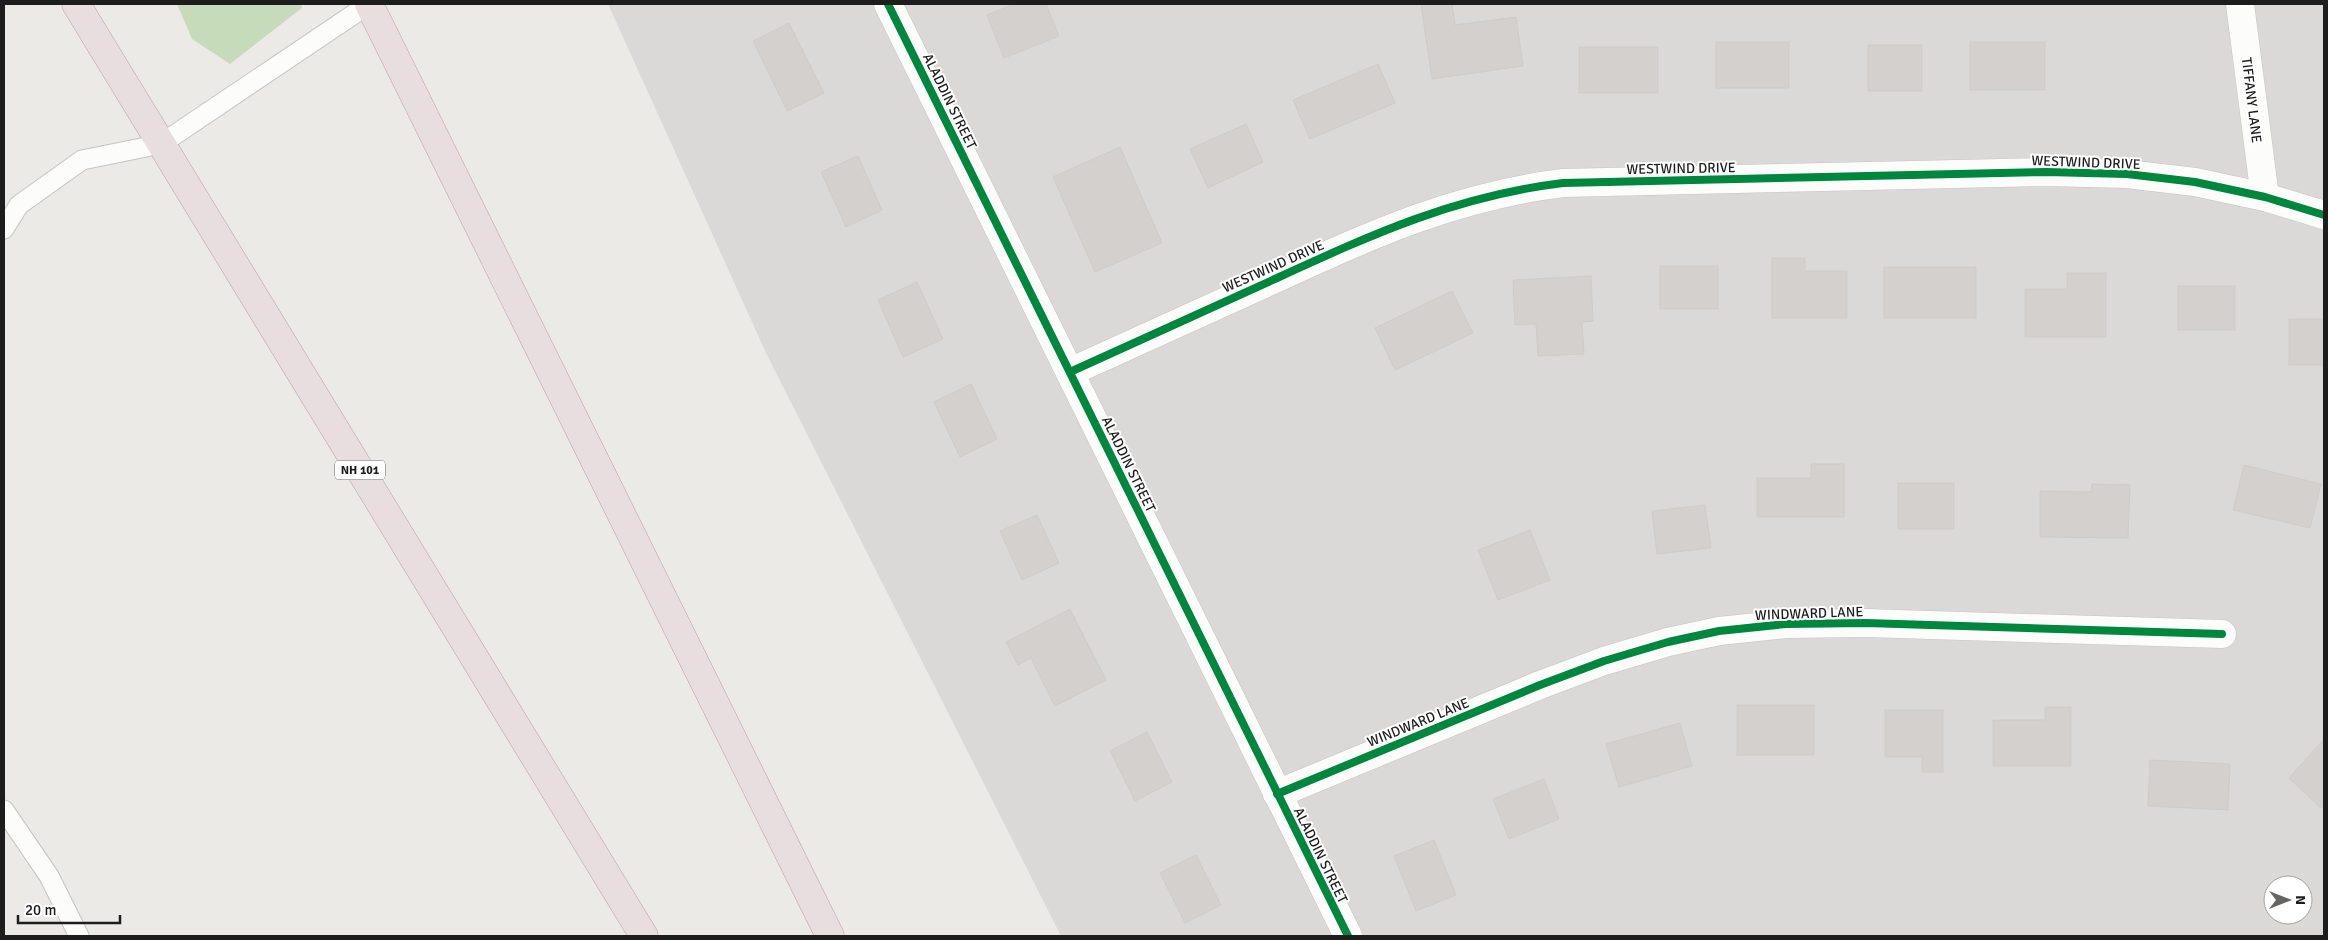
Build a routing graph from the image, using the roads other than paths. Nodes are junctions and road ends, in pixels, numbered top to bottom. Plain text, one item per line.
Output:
1 (76, 4) edge
2 (369, 4) edge
3 (888, 4) edge
4 (2240, 4) edge
5 (161, 144) junction
6 (2265, 197) junction
7 (2324, 215) edge
8 (4, 229) edge
9 (1070, 372) junction
10 (2222, 634) dead end
11 (1277, 794) junction
12 (4, 810) edge
13 (79, 936) edge
14 (644, 936) edge
15 (830, 936) edge
16 (1348, 936) edge

1 - 5 highway, NH 101
2 - 5 lane
2 - 15 highway
3 - 9 street, ALADDIN STREET
4 - 6 street, TIFFANY LANE
5 - 8 lane
5 - 14 highway, NH 101
6 - 7 street, WESTWIND DRIVE
6 - 9 street, WESTWIND DRIVE
9 - 11 street, ALADDIN STREET
10 - 11 street, WINDWARD LANE
11 - 16 street, ALADDIN STREET
12 - 13 lane

